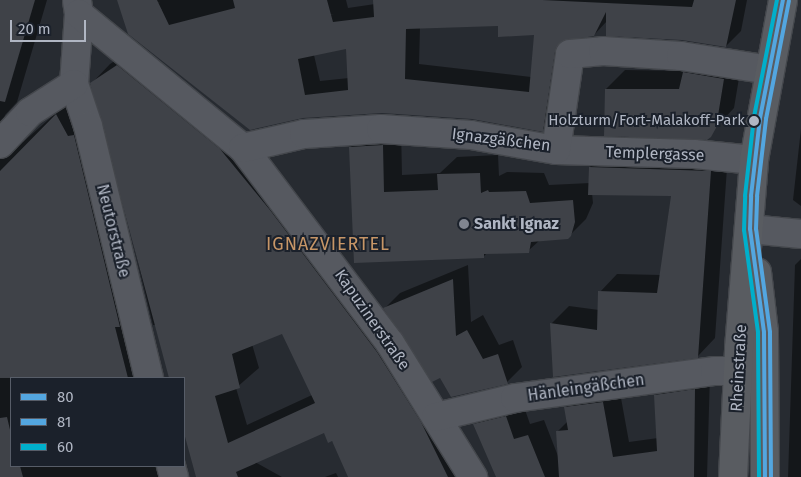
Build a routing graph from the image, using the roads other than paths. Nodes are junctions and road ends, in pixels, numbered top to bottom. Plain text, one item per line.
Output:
1 (783, 0) edge
2 (78, 7) edge
3 (769, 70) junction
4 (74, 84) junction
5 (0, 144) edge
6 (243, 148) junction
7 (556, 150) junction
8 (754, 160) junction
9 (750, 229) junction
10 (801, 234) edge
11 (738, 370) junction
12 (149, 377) edge
13 (436, 417) junction
14 (473, 477) edge
15 (733, 477) edge
16 (765, 477) edge

1 - 3 main road, Rheinstraße
2 - 4 street
2 - 6 street, Kapuzinerstraße
3 - 7 street, Ignazgäßchen
3 - 8 main road, Rheinstraße
4 - 5 street
4 - 12 street, Neutorstraße
6 - 7 street, Ignazgäßchen
6 - 13 street, Kapuzinerstraße
7 - 8 street, Templergasse
8 - 9 main road, Rheinstraße
9 - 10 street
9 - 11 main road, Rheinstraße
9 - 16 main road, Rheinstraße
11 - 13 street, Hänleingäßchen
11 - 15 main road, Rheinstraße
13 - 14 street, Kapuzinerstraße

